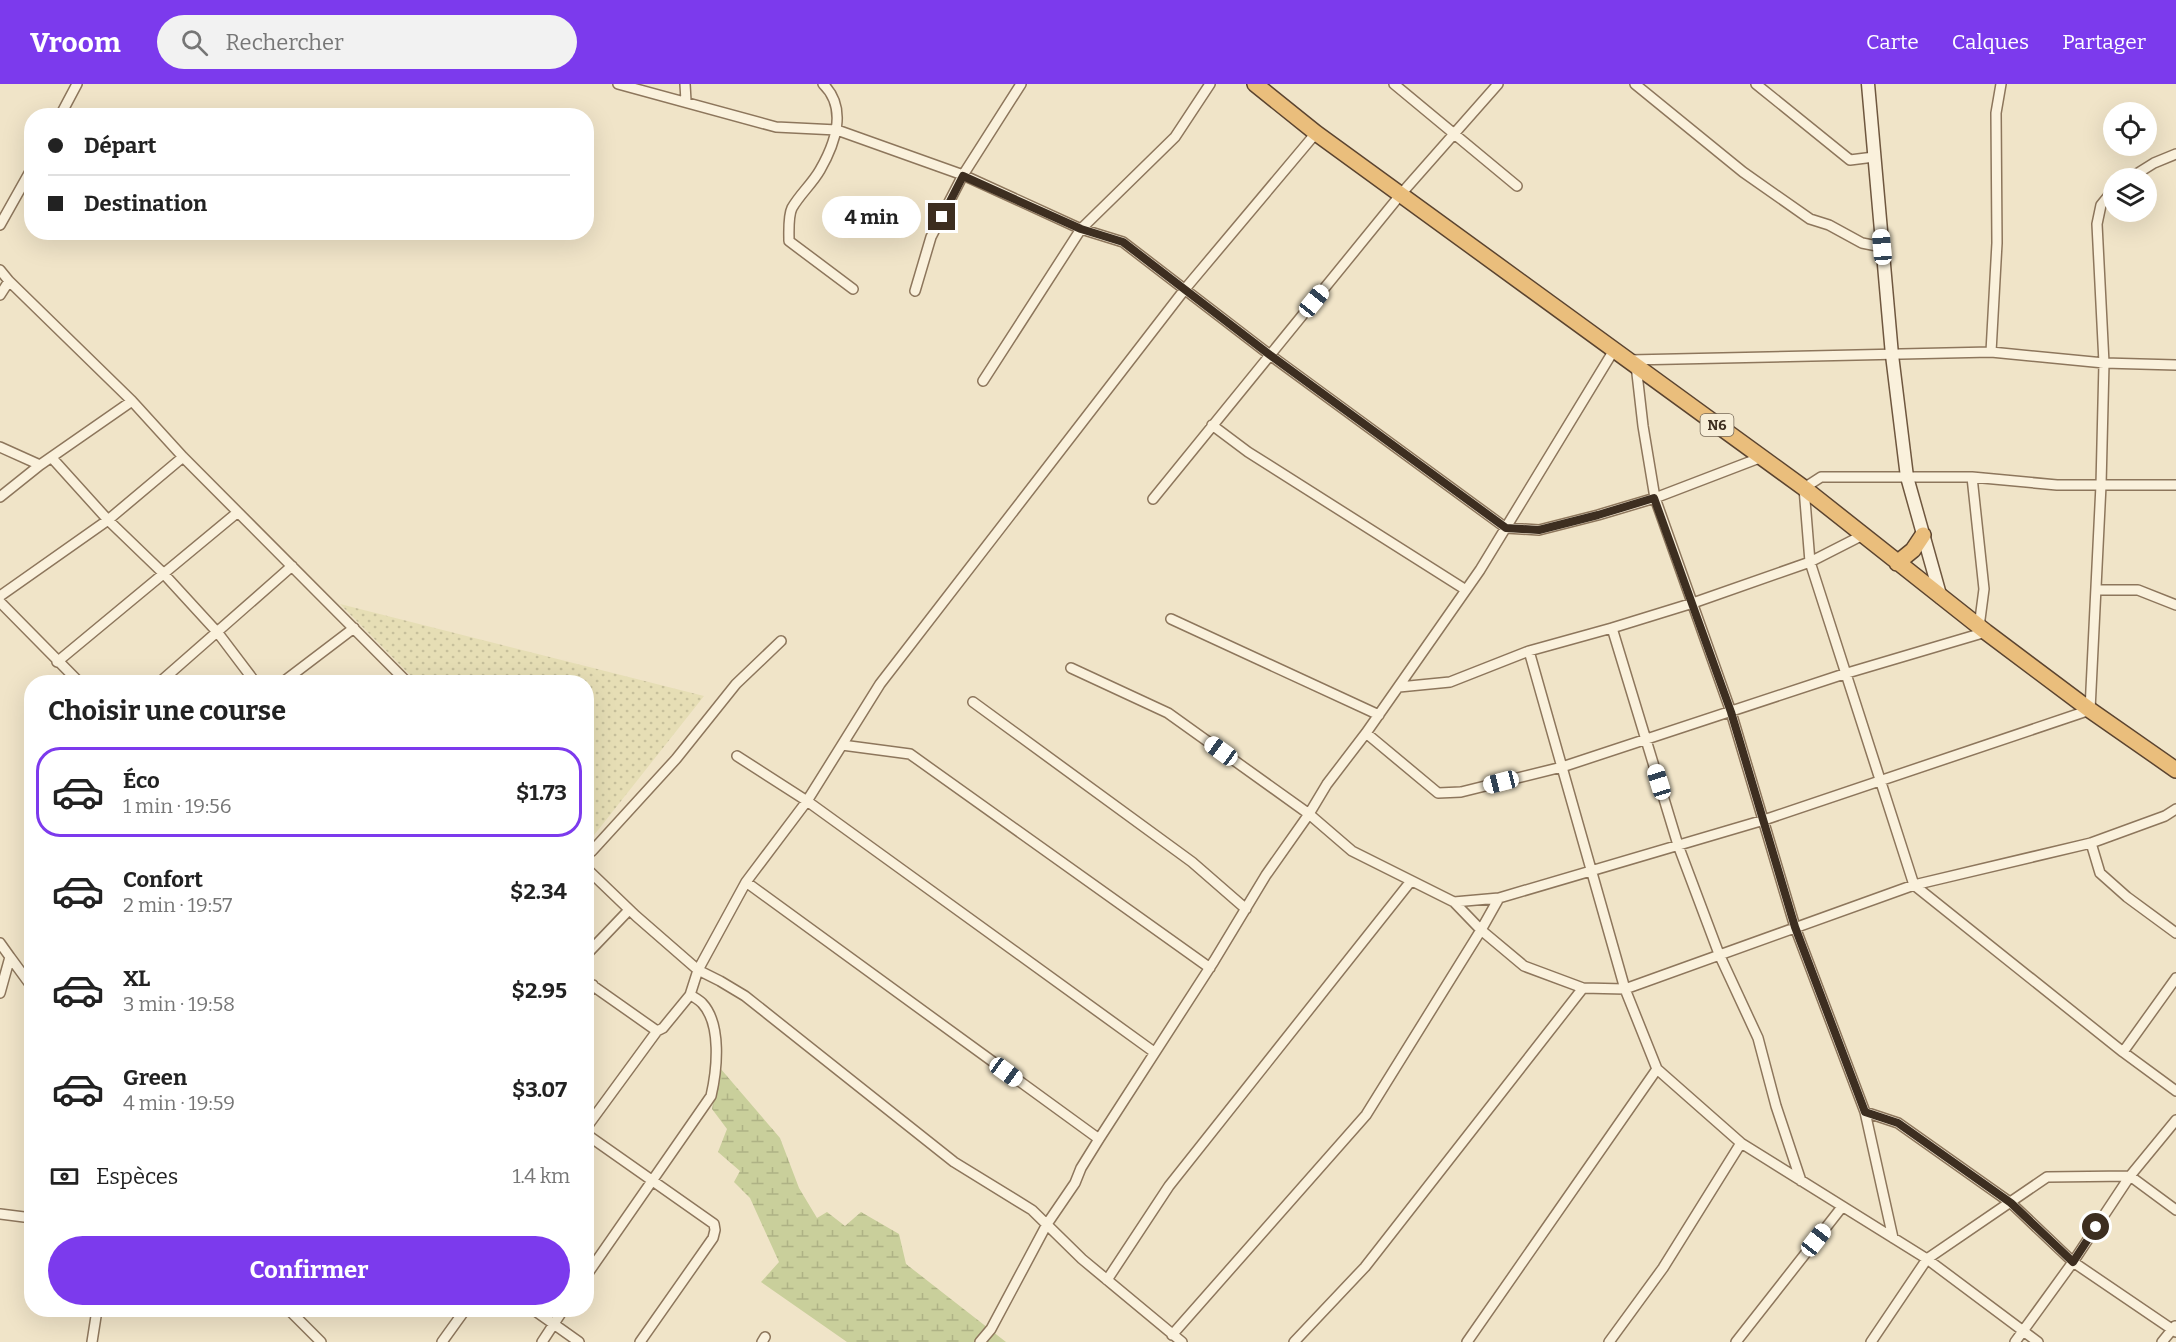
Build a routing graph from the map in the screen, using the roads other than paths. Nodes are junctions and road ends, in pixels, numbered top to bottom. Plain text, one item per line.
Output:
1 (77, 84) edge
2 (618, 84) edge
3 (685, 84) edge
4 (1021, 84) edge
5 (1210, 84) edge
6 (1255, 84) edge
7 (1394, 84) edge
8 (1498, 84) edge
9 (1635, 84) edge
10 (1756, 84) edge
11 (1868, 84) edge
12 (2001, 84) edge
13 (826, 85) edge
14 (686, 101) junction
15 (64, 108) edge
16 (837, 130) junction
17 (1316, 133) junction
18 (1453, 133) junction
19 (2176, 154) edge
20 (1874, 157) junction
21 (2146, 168) edge
22 (963, 176) junction
23 (24, 182) edge
24 (1517, 186) dead end
25 (1401, 194) junction
26 (2103, 203) edge
27 (0, 225) edge
28 (1081, 229) junction
29 (1882, 247) junction
30 (0, 270) edge
31 (9, 281) junction
32 (853, 289) dead end
33 (1185, 289) junction
34 (915, 291) dead end
35 (0, 295) edge
36 (1614, 350) junction
37 (1991, 352) junction
38 (1270, 355) junction
39 (1892, 355) junction
40 (1632, 363) junction
41 (2104, 363) junction
42 (2176, 365) edge
43 (983, 381) dead end
44 (132, 401) junction
45 (1212, 425) junction
46 (0, 447) edge
47 (183, 457) junction
48 (1762, 457) junction
49 (52, 458) junction
50 (40, 465) junction
51 (1908, 477) junction
52 (1972, 477) junction
53 (2101, 484) junction
54 (2176, 486) edge
55 (1804, 488) junction
56 (0, 497) edge
57 (1654, 498) junction
58 (1153, 500) dead end
59 (238, 512) junction
60 (108, 520) junction
61 (1506, 528) junction
62 (1923, 535) junction
63 (1863, 536) junction
64 (1810, 562) junction
65 (1897, 563) junction
66 (292, 566) junction
67 (163, 573) junction
68 (1466, 590) junction
69 (2096, 590) junction
70 (0, 596) edge
71 (1941, 597) junction
72 (0, 602) edge
73 (1693, 603) junction
74 (2176, 605) edge
75 (1171, 619) dead end
76 (354, 628) junction
77 (1612, 628) junction
78 (1982, 630) junction
79 (218, 633) junction
80 (781, 641) dead end
81 (1529, 651) junction
82 (57, 662) junction
83 (1071, 668) dead end
84 (1844, 674) junction
85 (71, 675) edge
86 (168, 675) edge
87 (250, 675) edge
88 (293, 675) edge
89 (399, 675) edge
90 (1398, 687) junction
91 (973, 702) dead end
92 (2090, 710) junction
93 (1731, 712) junction
94 (1379, 715) junction
95 (1366, 733) junction
96 (1646, 740) junction
97 (842, 745) junction
98 (737, 756) dead end
99 (1562, 767) junction
100 (2176, 770) edge
101 (1880, 780) junction
102 (807, 801) junction
103 (2176, 809) edge
104 (1309, 814) junction
105 (1764, 820) junction
106 (2091, 843) junction
107 (1678, 845) junction
108 (594, 849) edge
109 (1592, 869) junction
110 (594, 876) edge
111 (1411, 881) junction
112 (746, 882) junction
113 (1914, 885) junction
114 (1499, 898) junction
115 (1454, 902) junction
116 (1246, 909) junction
117 (629, 910) junction
118 (1795, 927) junction
119 (1481, 930) junction
120 (2176, 933) edge
121 (0, 943) edge
122 (594, 947) edge
123 (1719, 954) junction
124 (10, 957) junction
125 (1210, 968) junction
126 (698, 970) junction
127 (24, 976) edge
128 (2176, 978) edge
129 (594, 986) edge
130 (1583, 988) junction
131 (1625, 989) junction
132 (0, 993) edge
133 (690, 995) junction
134 (657, 1031) junction
135 (1154, 1052) junction
136 (2123, 1052) junction
137 (1657, 1069) junction
138 (2176, 1091) edge
139 (1865, 1112) junction
140 (594, 1117) edge
141 (2176, 1120) edge
142 (594, 1139) edge
143 (1099, 1140) junction
144 (1741, 1143) junction
145 (2130, 1176) junction
146 (654, 1180) junction
147 (1801, 1181) junction
148 (2011, 1203) junction
149 (1842, 1207) junction
150 (2176, 1210) edge
151 (0, 1214) edge
152 (24, 1217) edge
153 (1047, 1224) junction
154 (1893, 1238) junction
155 (1927, 1259) junction
156 (2073, 1262) junction
157 (594, 1265) edge
158 (1107, 1280) junction
159 (96, 1317) edge
160 (296, 1317) edge
161 (460, 1317) edge
162 (544, 1317) edge
163 (558, 1317) edge
164 (554, 1324) junction
165 (2175, 1329) edge
166 (2023, 1331) junction
167 (1172, 1335) junction
168 (92, 1342) edge
169 (321, 1342) edge
170 (442, 1342) edge
171 (542, 1342) edge
172 (579, 1342) edge
173 (639, 1342) edge
174 (980, 1342) edge
175 (1182, 1342) edge
176 (1294, 1342) edge
177 (1467, 1342) edge
178 (1609, 1342) edge
179 (1736, 1342) edge
180 (1870, 1342) edge
181 (2015, 1342) edge
182 (2038, 1342) edge
183 (2162, 1342) edge

1 - 15 street
2 - 14 street
3 - 14 street
4 - 22 street
5 - 28 street
6 - 17 highway, N6
7 - 18 street
8 - 18 street
9 - 29 street
10 - 20 street
11 - 20 main road
12 - 37 street
13 - 16 street
14 - 16 street
16 - 22 street
16 - 32 street
17 - 25 highway, N6
17 - 33 street
18 - 24 street
18 - 25 street
19 - 21 street
20 - 29 main road
22 - 28 street
22 - 34 street
23 - 27 street
25 - 36 highway, N6
25 - 38 street
26 - 41 street
28 - 33 street
28 - 43 street
29 - 39 main road
30 - 31 street
31 - 35 street
31 - 44 street
33 - 38 street
33 - 97 street
36 - 40 highway, N6
36 - 61 street
37 - 39 street
37 - 41 street
38 - 45 street
38 - 61 street
39 - 40 street
39 - 51 main road
40 - 48 highway, N6
40 - 57 street
41 - 42 street
41 - 53 street
44 - 47 street
44 - 49 street
45 - 58 street
45 - 68 street
46 - 50 street
47 - 59 street
47 - 60 street
48 - 55 highway, N6
48 - 57 street
49 - 50 street
49 - 60 street
50 - 56 street
51 - 52 street
51 - 55 street
51 - 62 main road
52 - 53 street
52 - 78 street
53 - 54 street
53 - 69 street
55 - 63 highway, N6
55 - 64 street
57 - 61 street
57 - 73 street
59 - 66 street
59 - 67 street
60 - 67 street
60 - 70 street
61 - 68 street
62 - 65 highway
62 - 71 main road
63 - 64 street
63 - 65 highway, N6
64 - 73 street
64 - 84 street
65 - 71 highway, N6
66 - 76 street
66 - 79 street
67 - 79 street
67 - 82 street
68 - 90 street
69 - 74 street
69 - 92 street
71 - 78 highway, N6
72 - 82 street
73 - 77 street
73 - 93 street
75 - 94 street
76 - 88 street
76 - 89 street
77 - 81 street
77 - 96 street
78 - 84 street
78 - 92 highway, N6
79 - 86 street
79 - 87 street
80 - 108 street
81 - 90 street
81 - 99 street
82 - 85 street
83 - 104 street
84 - 93 street
84 - 101 street
90 - 94 street
91 - 116 street
92 - 100 highway, N6
92 - 101 street
93 - 96 street
93 - 105 street
94 - 95 street
95 - 99 street
95 - 104 street
96 - 99 street
96 - 107 street
97 - 102 street
97 - 125 street
98 - 102 street
99 - 109 street
101 - 105 street
101 - 113 street
102 - 112 street
102 - 135 street
103 - 106 street
104 - 111 street
104 - 116 street
105 - 107 street
105 - 118 street
106 - 113 street
106 - 120 street
107 - 109 street
107 - 123 street
109 - 114 street
109 - 131 street
110 - 117 street
111 - 115 street
111 - 158 street
112 - 126 street
112 - 143 street
113 - 118 street
113 - 136 street
114 - 115 street
114 - 119 street
115 - 119 street
116 - 125 street
117 - 122 street
117 - 126 street
118 - 123 street
118 - 139 street
119 - 130 street
119 - 167 street
121 - 124 street
123 - 131 street
123 - 147 street
124 - 127 street
124 - 132 street
125 - 135 street
126 - 133 street
126 - 153 street
128 - 136 street
129 - 134 street
130 - 131 street
130 - 176 street
131 - 137 street
133 - 134 street
133 - 146 street
134 - 140 street
135 - 143 street
136 - 138 street
137 - 144 street
137 - 177 street
139 - 148 street
139 - 154 street
141 - 145 street
142 - 146 street
143 - 153 street
144 - 147 street
144 - 178 street
145 - 148 street
145 - 150 street
145 - 156 street
146 - 157 street
146 - 173 street
147 - 149 street
148 - 155 street
148 - 156 street
149 - 154 street
149 - 179 street
151 - 152 street
153 - 158 street
153 - 174 street
154 - 155 street
155 - 166 street
155 - 180 street
156 - 165 street
156 - 166 street
158 - 167 street
159 - 168 street
160 - 169 street
161 - 170 street
162 - 164 street
163 - 164 street
164 - 171 street
164 - 172 street
165 - 183 street
166 - 181 street
166 - 182 street
167 - 175 street

